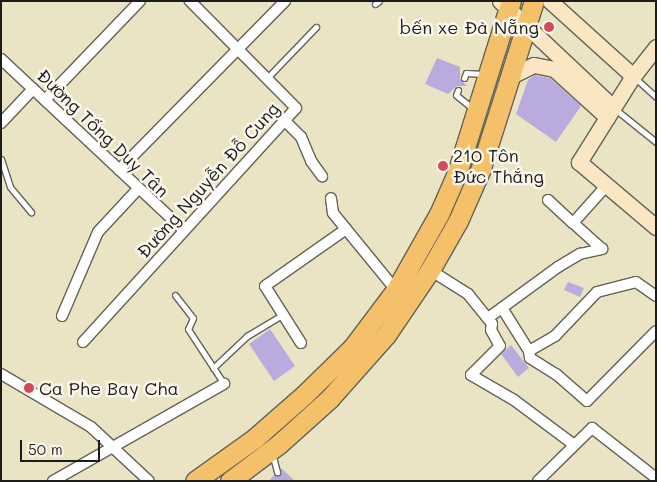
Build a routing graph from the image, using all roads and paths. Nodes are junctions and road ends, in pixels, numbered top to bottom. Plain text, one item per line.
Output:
1 (140, 1) edge
2 (190, 1) edge
3 (285, 1) edge
4 (534, 1) edge
5 (550, 1) edge
6 (507, 4) edge
7 (316, 27) dead end
8 (527, 27) junction
9 (656, 47) edge
10 (238, 49) junction
11 (1, 59) edge
12 (489, 75) junction
13 (511, 76) junction
14 (633, 76) junction
15 (267, 78) junction
16 (464, 78) dead end
17 (33, 89) junction
18 (458, 90) dead end
19 (656, 97) edge
20 (45, 100) junction
21 (610, 112) junction
22 (477, 113) junction
23 (284, 121) junction
24 (1, 124) edge
25 (656, 142) edge
26 (1, 159) edge
27 (119, 170) junction
28 (322, 176) dead end
29 (607, 186) junction
30 (138, 190) junction
31 (331, 198) dead end
32 (548, 200) dead end
33 (31, 212) dead end
34 (573, 223) junction
35 (656, 228) edge
36 (346, 229) junction
37 (184, 230) junction
38 (430, 270) junction
39 (396, 290) junction
40 (175, 295) dead end
41 (656, 296) edge
42 (502, 308) junction
43 (282, 315) junction
44 (62, 316) dead end
45 (488, 318) junction
46 (656, 331) edge
47 (83, 342) dead end
48 (301, 343) dead end
49 (529, 351) junction
50 (214, 368) junction
51 (1, 374) edge
52 (224, 384) joint
53 (304, 395) junction
54 (319, 410) junction
55 (573, 444) junction
56 (113, 447) junction
57 (271, 450) junction
58 (277, 472) dead end
59 (656, 480) edge
60 (54, 481) edge
61 (148, 481) edge
62 (195, 481) edge
63 (230, 481) edge
64 (538, 481) edge

1 - 20 street
2 - 10 street, Đường Nguyễn Đỗ Cung
3 - 10 street
4 - 8 highway
5 - 14 street
6 - 8 street
6 - 12 highway
7 - 15 lane
8 - 13 highway
8 - 21 street
9 - 14 street
10 - 15 street, Đường Nguyễn Đỗ Cung
10 - 27 street
11 - 17 street, Đường Tống Duy Tân
12 - 16 lane
12 - 22 highway
13 - 21 street
13 - 38 highway
14 - 19 lane
14 - 21 street
15 - 23 street, Đường Nguyễn Đỗ Cung
17 - 20 street, Đường Tống Duy Tân
17 - 24 street
18 - 22 lane
20 - 27 street, Đường Tống Duy Tân
21 - 25 lane
21 - 29 street
22 - 39 highway
23 - 28 street
23 - 37 street, Đường Nguyễn Đỗ Cung
26 - 33 lane
27 - 30 street, Đường Tống Duy Tân
29 - 34 street
29 - 35 street
30 - 37 street, Đường Tống Duy Tân
30 - 44 street
31 - 36 street
32 - 34 street
34 - 42 street
36 - 39 street
36 - 43 street
37 - 47 street, Đường Nguyễn Đỗ Cung
38 - 45 street
38 - 54 highway
39 - 53 highway
40 - 50 lane
41 - 49 street
42 - 45 street
42 - 49 street
43 - 48 street
43 - 50 lane
45 - 55 street
46 - 49 street
50 - 52 lane
51 - 56 street
52 - 56 street
53 - 54 highway
53 - 62 highway
54 - 57 highway
55 - 59 street
55 - 64 street
56 - 60 street
56 - 61 street
57 - 58 lane
57 - 63 highway

